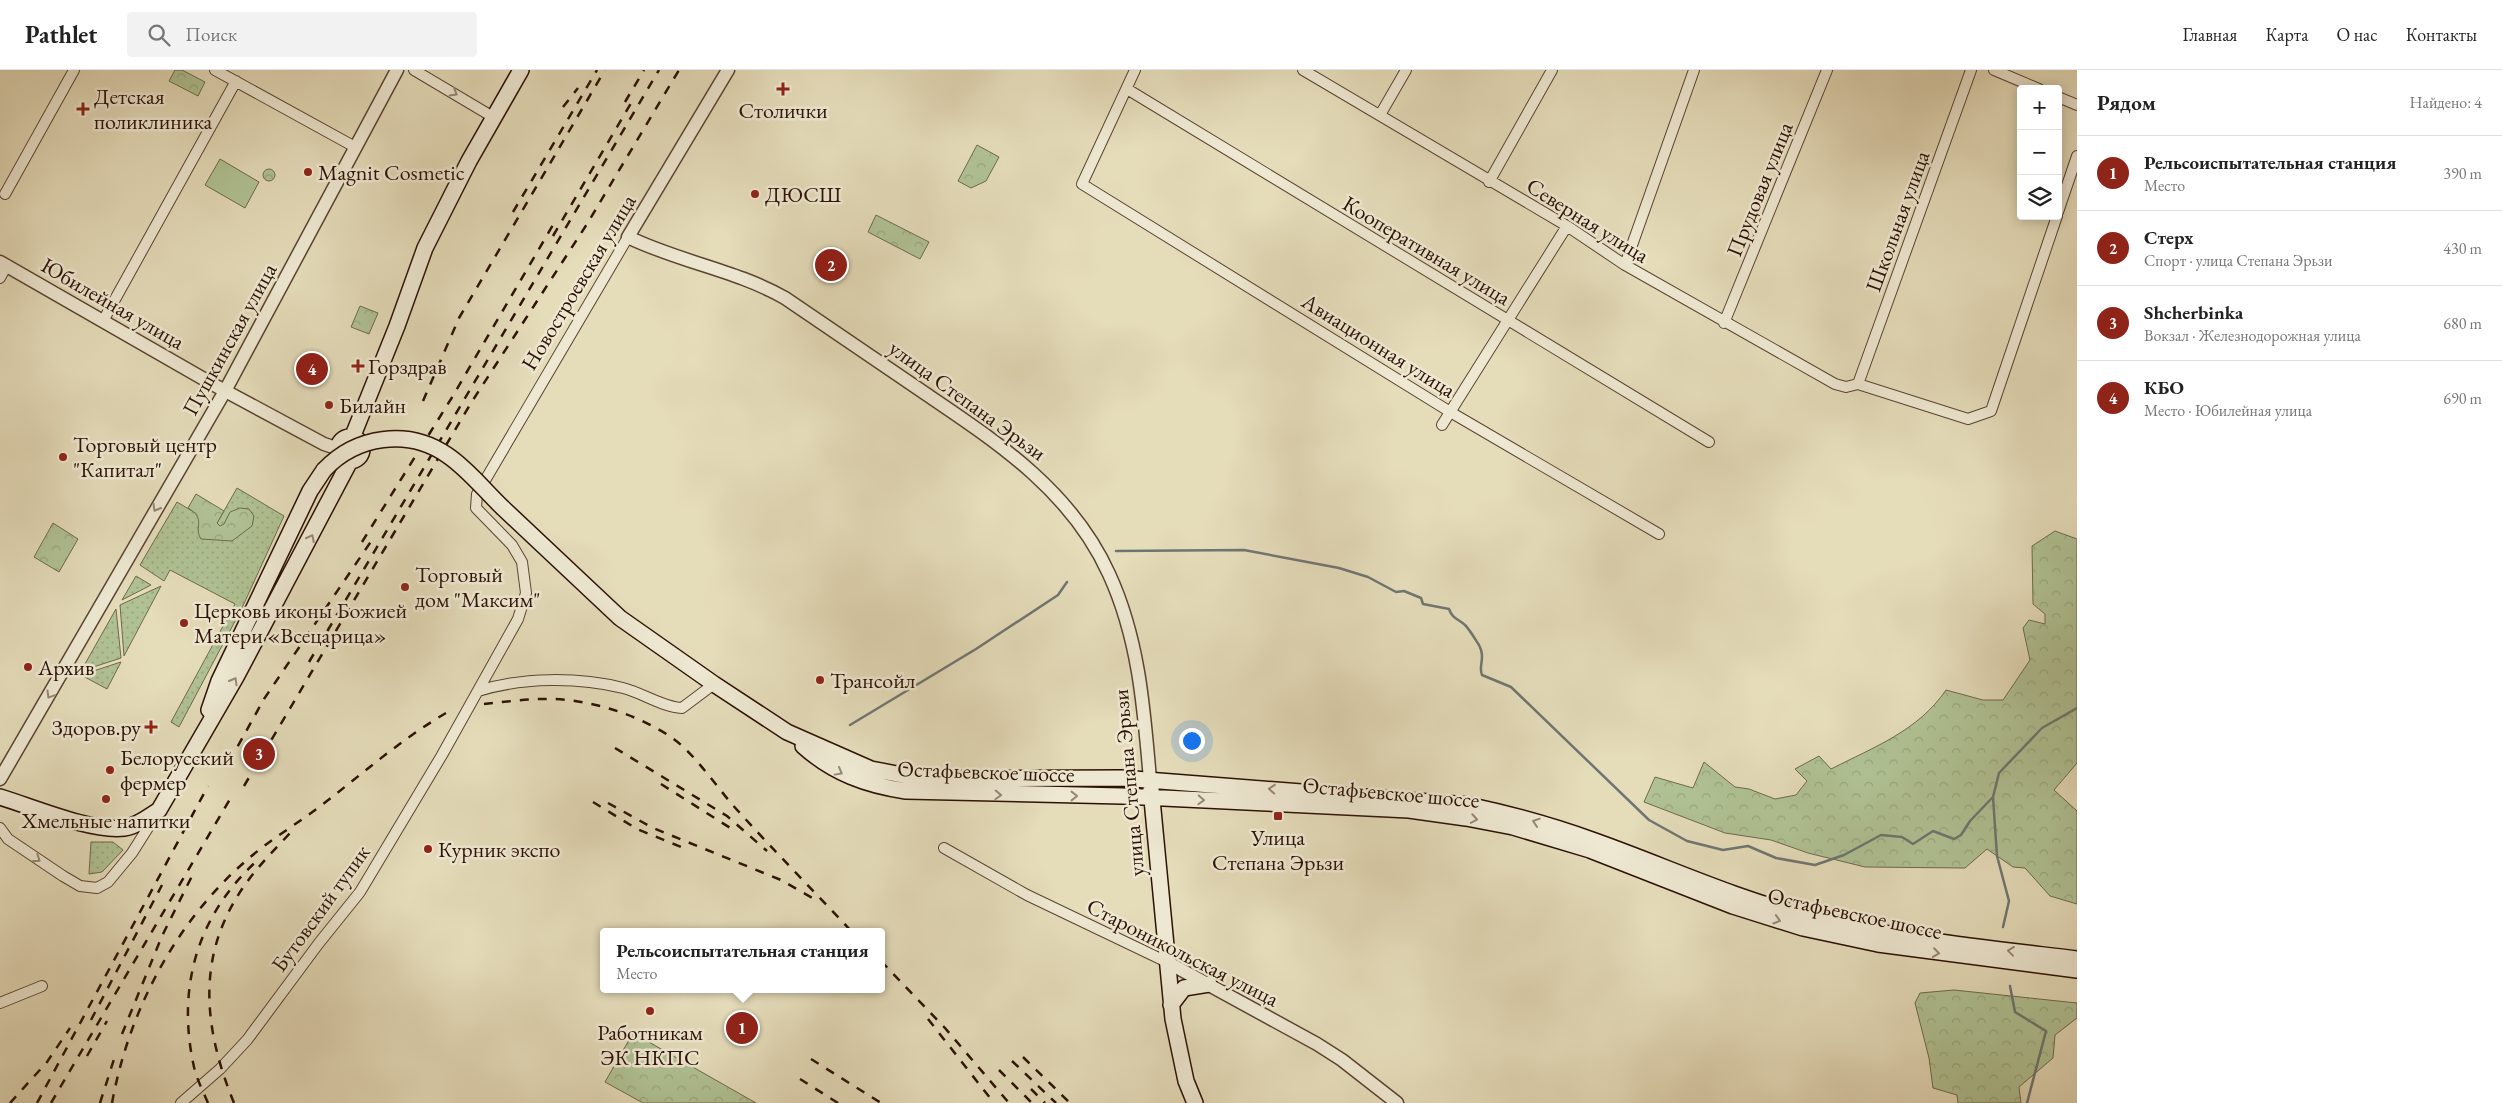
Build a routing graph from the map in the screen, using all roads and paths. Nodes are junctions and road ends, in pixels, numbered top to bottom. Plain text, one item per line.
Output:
1 (74, 70) edge
2 (215, 70) edge
3 (397, 70) edge
4 (414, 70) edge
5 (521, 70) edge
6 (728, 70) edge
7 (1135, 70) edge
8 (1303, 70) edge
9 (1406, 70) edge
10 (1552, 70) edge
11 (1694, 70) edge
12 (1827, 70) edge
13 (1971, 70) edge
14 (1994, 70) edge
15 (236, 81) junction
16 (2030, 85) edge
17 (1127, 89) junction
18 (2062, 99) edge
19 (2077, 105) edge
20 (1380, 115) junction
21 (494, 117) junction
22 (355, 147) junction
23 (2077, 156) edge
24 (1489, 182) junction
25 (5, 194) dead end
26 (2062, 200) edge
27 (2056, 220) edge
28 (1567, 226) junction
29 (628, 237) junction
30 (4, 264) edge
31 (1625, 265) junction
32 (0, 278) edge
33 (103, 321) junction
34 (1507, 321) junction
35 (1724, 323) junction
36 (1858, 384) junction
37 (225, 390) junction
38 (1452, 413) junction
39 (1442, 426) dead end
40 (352, 438) junction
41 (1709, 442) dead end
42 (338, 449) junction
43 (350, 461) junction
44 (1659, 534) dead end
45 (714, 684) junction
46 (478, 691) junction
47 (787, 732) junction
48 (199, 737) junction
49 (0, 779) edge
50 (1150, 780) junction
51 (0, 797) edge
52 (1152, 797) junction
53 (159, 810) junction
54 (0, 828) edge
55 (944, 848) dead end
56 (2077, 959) edge
57 (1167, 962) junction
58 (2077, 970) edge
59 (1209, 984) junction
60 (42, 986) dead end
61 (0, 1003) edge
62 (1172, 1005) junction
63 (181, 1103) edge
64 (1195, 1103) edge
65 (1397, 1103) edge

1 - 25 street
2 - 15 street
3 - 22 street, Пушкинская улица
4 -> 21 street
5 - 21 main road
6 - 29 street, Новостроевская улица
7 - 17 street
8 - 20 street, Северная улица
9 - 20 street
10 - 24 street
11 - 31 street
12 - 35 street, Прудовая улица
13 - 36 street, Школьная улица
14 - 16 street
15 - 22 street
15 - 33 street
17 - 34 street, Кооперативная улица
17 - 38 street, Авиационная улица
18 - 19 street
20 - 24 street, Северная улица
21 - 40 main road
22 - 37 street, Пушкинская улица
23 - 26 street
24 - 28 street, Северная улица
27 - 36 street, Северная улица
28 - 31 street, Северная улица
28 - 34 street
29 - 46 street, Новостроевская улица
29 - 50 street, улица Степана Эрьзи
30 - 32 street
30 - 33 street, Юбилейная улица
31 - 35 street, Северная улица
33 - 37 street, Юбилейная улица
34 - 38 street
34 - 41 street, Кооперативная улица
35 - 36 street, Северная улица
37 - 42 street, Юбилейная улица
37 -> 49 street, Пушкинская улица
38 - 39 street
38 - 44 street, Авиационная улица
40 - 42 main road
40 - 43 main road
42 - 43 main road
48 -> 43 main road
45 - 46 street
45 - 47 main road, Остафьевское шоссе
45 - 48 main road, Остафьевское шоссе, bridge
46 - 63 street, Бутовский тупик
47 - 50 main road, Остафьевское шоссе
47 -> 52 main road, Остафьевское шоссе
48 - 53 main road
50 - 52 main road, улица Степана Эрьзи
56 -> 50 main road, Остафьевское шоссе
51 - 53 main road
52 - 57 main road, улица Степана Эрьзи
52 -> 58 main road, Остафьевское шоссе
54 -> 53 street
55 - 57 street, Староникольская улица
57 - 59 street, Староникольская улица
57 - 62 main road, улица Степана Эрьзи
59 - 62 main road
59 - 65 street, Староникольская улица
60 - 61 street
62 - 64 main road, улица Степана Эрьзи

